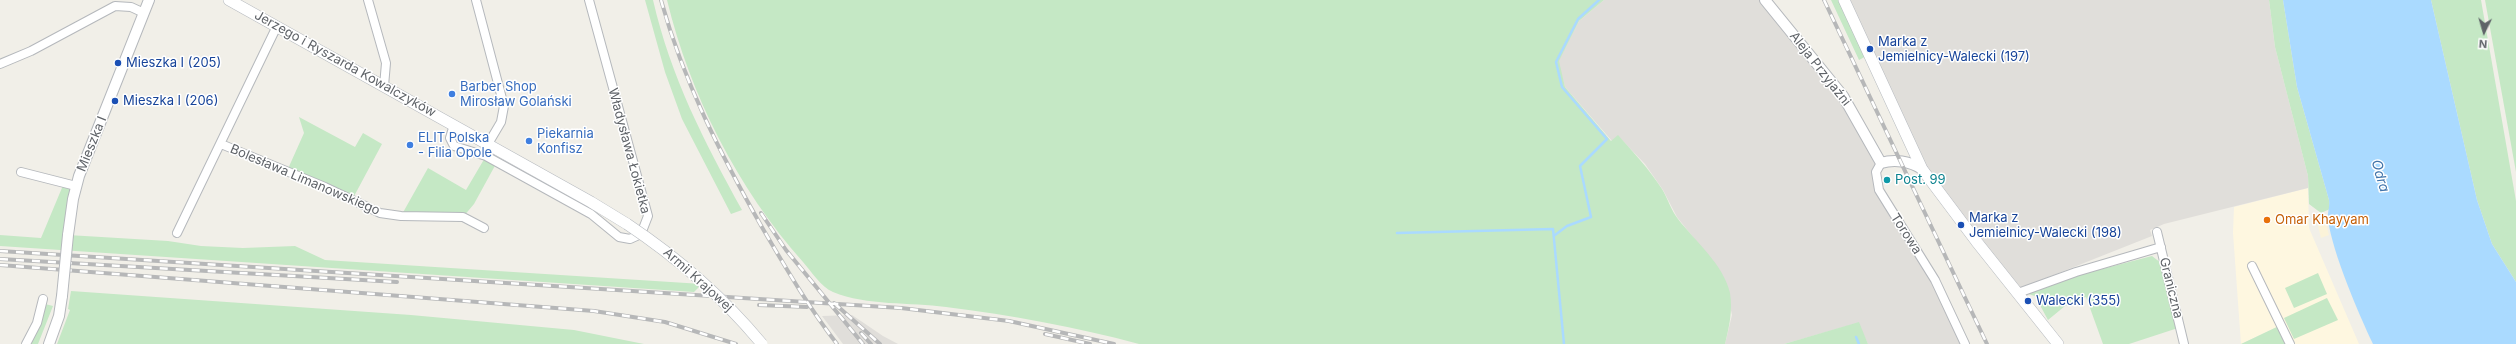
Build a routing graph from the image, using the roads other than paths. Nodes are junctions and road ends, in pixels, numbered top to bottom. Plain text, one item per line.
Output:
1 (149, 0) edge
2 (229, 0) edge
3 (368, 0) edge
4 (476, 0) edge
5 (589, 0) edge
6 (1764, 0) edge
7 (1844, 0) edge
8 (144, 13) junction
9 (277, 26) junction
10 (0, 64) edge
11 (384, 86) junction
12 (454, 125) junction
13 (221, 144) junction
14 (488, 144) junction
15 (1880, 163) junction
16 (1922, 169) junction
17 (21, 172) dead end
18 (76, 186) junction
19 (627, 224) joint
20 (484, 228) dead end
21 (2157, 232) dead end
22 (177, 233) dead end
23 (2160, 248) junction
24 (2252, 266) dead end
25 (2018, 293) junction
26 (43, 299) dead end
27 (26, 344) edge
28 (49, 344) edge
29 (762, 344) edge
30 (1965, 344) edge
31 (2058, 344) edge
32 (2184, 344) edge
33 (2290, 344) edge

1 - 8 street, Mieszka I
2 - 9 main road, Jerzego i Ryszarda Kowalczyków
3 - 11 street
4 - 14 street
5 - 12 street, Władysława Łokietka
6 - 15 street, Aleja Przyjaźni
7 - 16 main road
8 - 10 street
8 - 18 street, Mieszka I
9 - 11 main road, Jerzego i Ryszarda Kowalczyków
9 - 13 street
11 - 12 main road, Jerzego i Ryszarda Kowalczyków
12 - 14 main road, Jerzego i Ryszarda Kowalczyków
13 - 20 street, Bolesława Limanowskiego
13 - 22 street
14 - 19 main road, Jerzego i Ryszarda Kowalczyków
15 - 16 street
15 - 30 street, Torowa
16 - 25 main road
17 - 18 street
18 - 28 street, Mieszka I, bridge
19 - 29 main road, Armii Krajowej, bridge
21 - 23 street, Graniczna
23 - 25 street
23 - 32 street, Graniczna
24 - 33 street
25 - 31 main road
26 - 27 street

